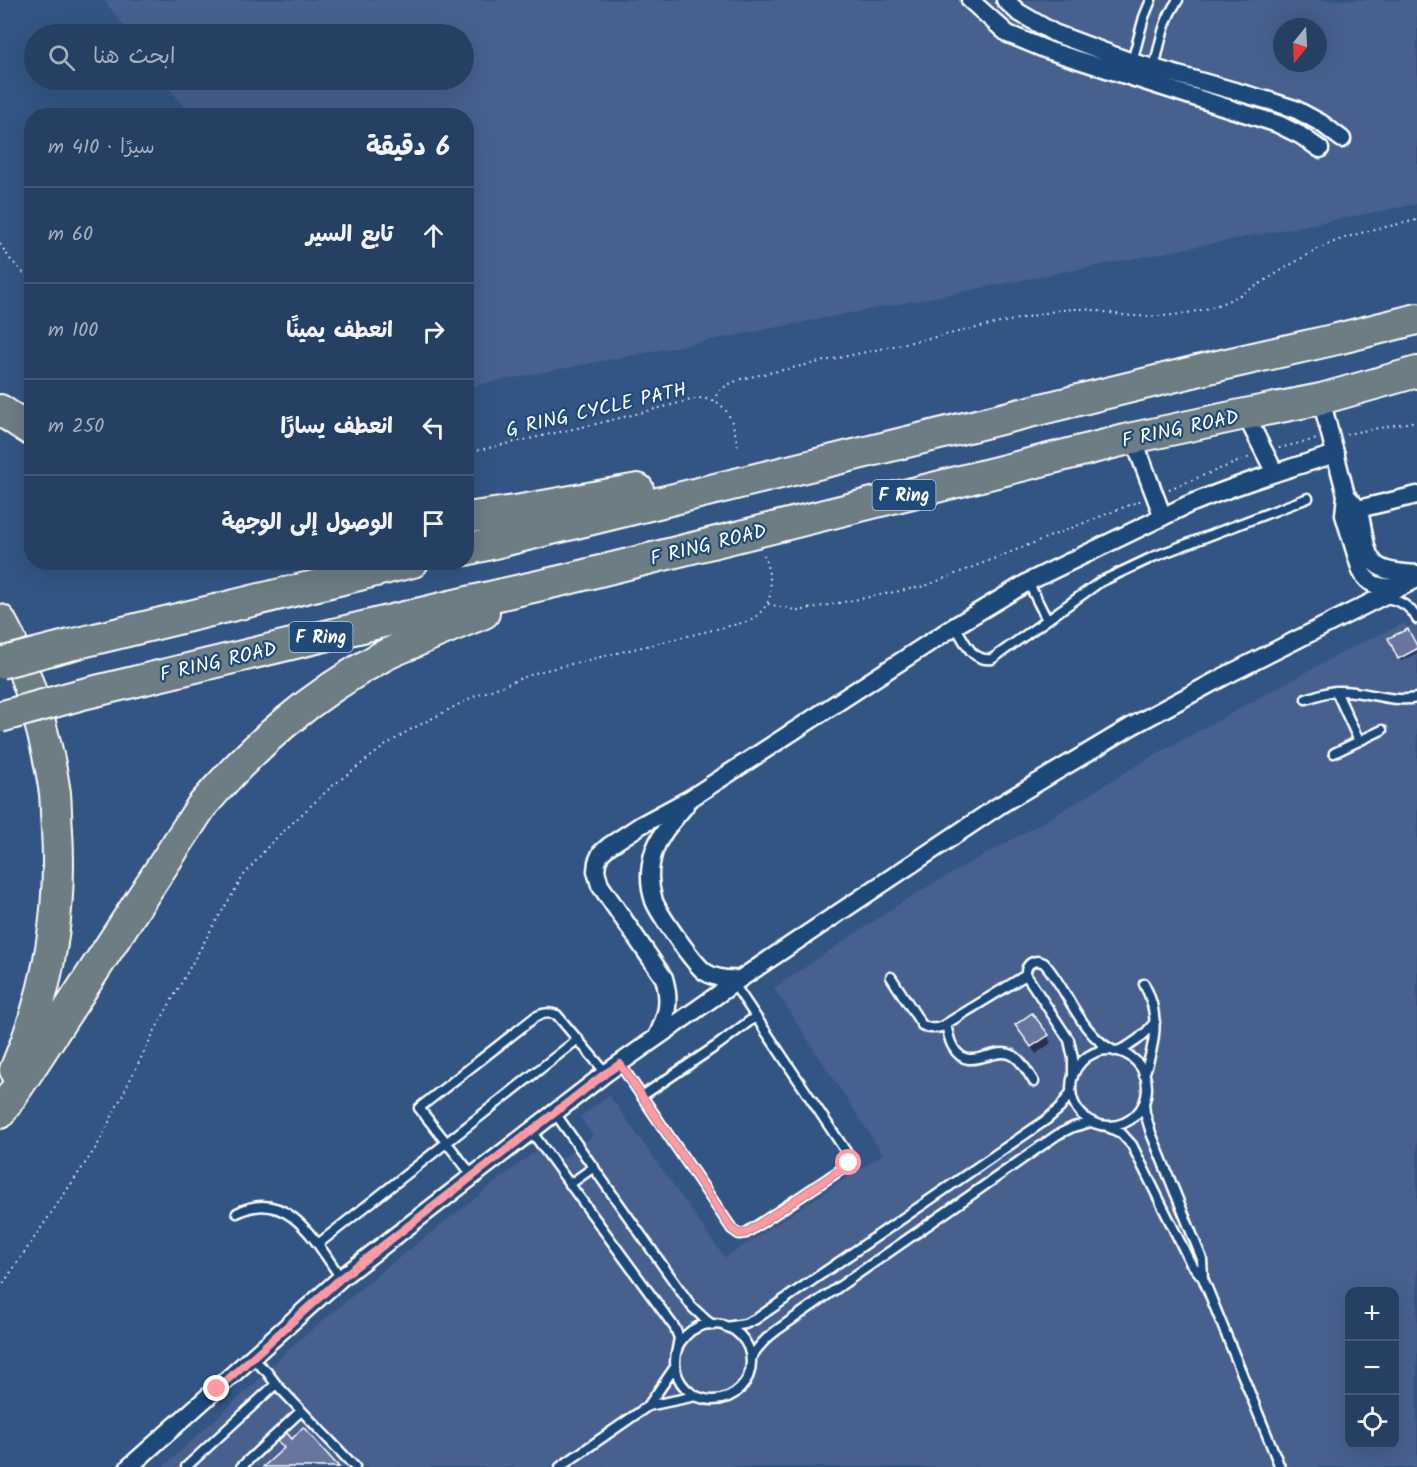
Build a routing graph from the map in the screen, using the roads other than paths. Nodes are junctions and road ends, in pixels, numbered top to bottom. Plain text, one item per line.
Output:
1 (970, 0) edge
2 (1005, 0) edge
3 (1151, 0) edge
4 (1178, 0) edge
5 (1131, 69) junction
6 (1152, 76) junction
7 (1341, 139) dead end
8 (1320, 149) dead end
9 (1417, 319) edge
10 (1417, 372) edge
11 (1321, 399) junction
12 (0, 410) edge
13 (1245, 414) junction
14 (24, 426) edge
15 (1133, 438) junction
16 (1336, 454) junction
17 (828, 460) junction
18 (1275, 473) junction
19 (1346, 495) junction
20 (1417, 495) edge
21 (1308, 498) dead end
22 (1358, 509) junction
23 (474, 517) edge
24 (1163, 517) junction
25 (474, 548) edge
26 (380, 570) edge
27 (1417, 574) edge
28 (1417, 579) edge
29 (564, 580) junction
30 (1028, 582) junction
31 (1398, 588) junction
32 (1375, 600) junction
33 (0, 620) edge
34 (1047, 620) junction
35 (1417, 620) edge
36 (955, 626) junction
37 (0, 663) edge
38 (1336, 691) junction
39 (1417, 698) edge
40 (1306, 699) dead end
41 (0, 717) edge
42 (1382, 730) dead end
43 (1359, 741) junction
44 (1334, 753) dead end
45 (691, 798) junction
46 (1026, 975) junction
47 (891, 977) dead end
48 (737, 981) junction
49 (1144, 984) dead end
50 (755, 1017) junction
51 (1155, 1021) junction
52 (946, 1024) junction
53 (656, 1038) junction
54 (578, 1039) junction
55 (1116, 1051) junction
56 (613, 1069) junction
57 (1073, 1075) junction
58 (1144, 1075) junction
59 (1034, 1082) dead end
60 (1071, 1092) junction
61 (642, 1096) junction
62 (1144, 1103) junction
63 (0, 1106) edge
64 (0, 1113) edge
65 (555, 1113) junction
66 (1090, 1122) junction
67 (1108, 1127) junction
68 (531, 1131) junction
69 (447, 1143) junction
70 (594, 1167) junction
71 (473, 1176) junction
72 (570, 1184) junction
73 (237, 1213) dead end
74 (318, 1245) junction
75 (341, 1278) junction
76 (1203, 1278) junction
77 (713, 1324) junction
78 (726, 1327) junction
79 (678, 1349) junction
80 (252, 1358) junction
81 (751, 1358) junction
82 (675, 1367) junction
83 (276, 1384) junction
84 (696, 1396) junction
85 (648, 1406) junction
86 (301, 1411) junction
87 (129, 1467) edge
88 (186, 1467) edge
89 (241, 1467) edge
90 (355, 1467) edge
91 (560, 1467) edge
92 (1280, 1467) edge

1 - 5 street
2 - 5 street
3 - 5 lane
4 - 6 lane
5 - 6 street
6 - 7 street
6 - 8 street
9 - 17 highway
10 - 11 highway, F RING ROAD / F Ring
11 - 13 highway, F RING ROAD / F Ring
11 - 16 street
12 - 14 highway
13 - 15 highway, F RING ROAD / F Ring
13 - 18 street
15 - 24 street
15 - 29 highway, F RING ROAD / F Ring
16 - 18 street
16 - 19 street
17 - 23 highway
17 - 25 highway
18 - 24 street
19 - 22 street
19 - 31 street
20 - 22 street
21 - 34 lane
22 - 27 street
24 - 30 street
26 - 37 highway, F Ring, bridge
28 - 31 street
29 - 41 highway, F RING ROAD / F Ring, bridge
29 - 64 highway
30 - 34 lane
30 - 36 street
31 - 32 street
32 - 35 lane
32 - 48 street
33 - 63 highway
34 - 36 lane
36 - 45 street
38 - 39 lane
38 - 40 lane
38 - 43 lane
42 - 43 lane
43 - 44 lane
45 - 48 street
45 - 53 street
46 - 52 lane
46 - 55 lane
46 - 57 lane
47 - 52 lane
48 - 50 lane
48 - 53 street
49 - 51 lane
50 - 61 lane
50 - 61 lane
51 - 55 lane
51 - 58 lane
52 - 59 lane
53 - 56 street
54 - 56 lane
54 - 69 lane
54 - 69 lane
55 - 57 lane
55 - 58 lane
56 - 61 lane
56 - 65 street
57 - 60 lane
58 - 62 lane
60 - 66 lane
60 - 78 lane
62 - 67 lane
62 - 76 lane
65 - 68 street
65 - 70 lane
66 - 67 lane
66 - 81 lane
67 - 76 lane
68 - 71 street
68 - 72 lane
69 - 71 lane
69 - 74 lane
70 - 72 lane
70 - 77 lane
71 - 75 street
72 - 79 lane
73 - 74 lane
74 - 75 lane
75 - 80 street
76 - 92 lane
77 - 78 lane
77 - 79 lane
78 - 81 lane
79 - 82 lane
80 - 83 lane
80 - 87 street
81 - 84 lane
82 - 84 lane
82 - 85 lane
83 - 86 lane
83 - 88 lane
84 - 85 lane
85 - 91 lane
86 - 89 lane
86 - 90 lane

